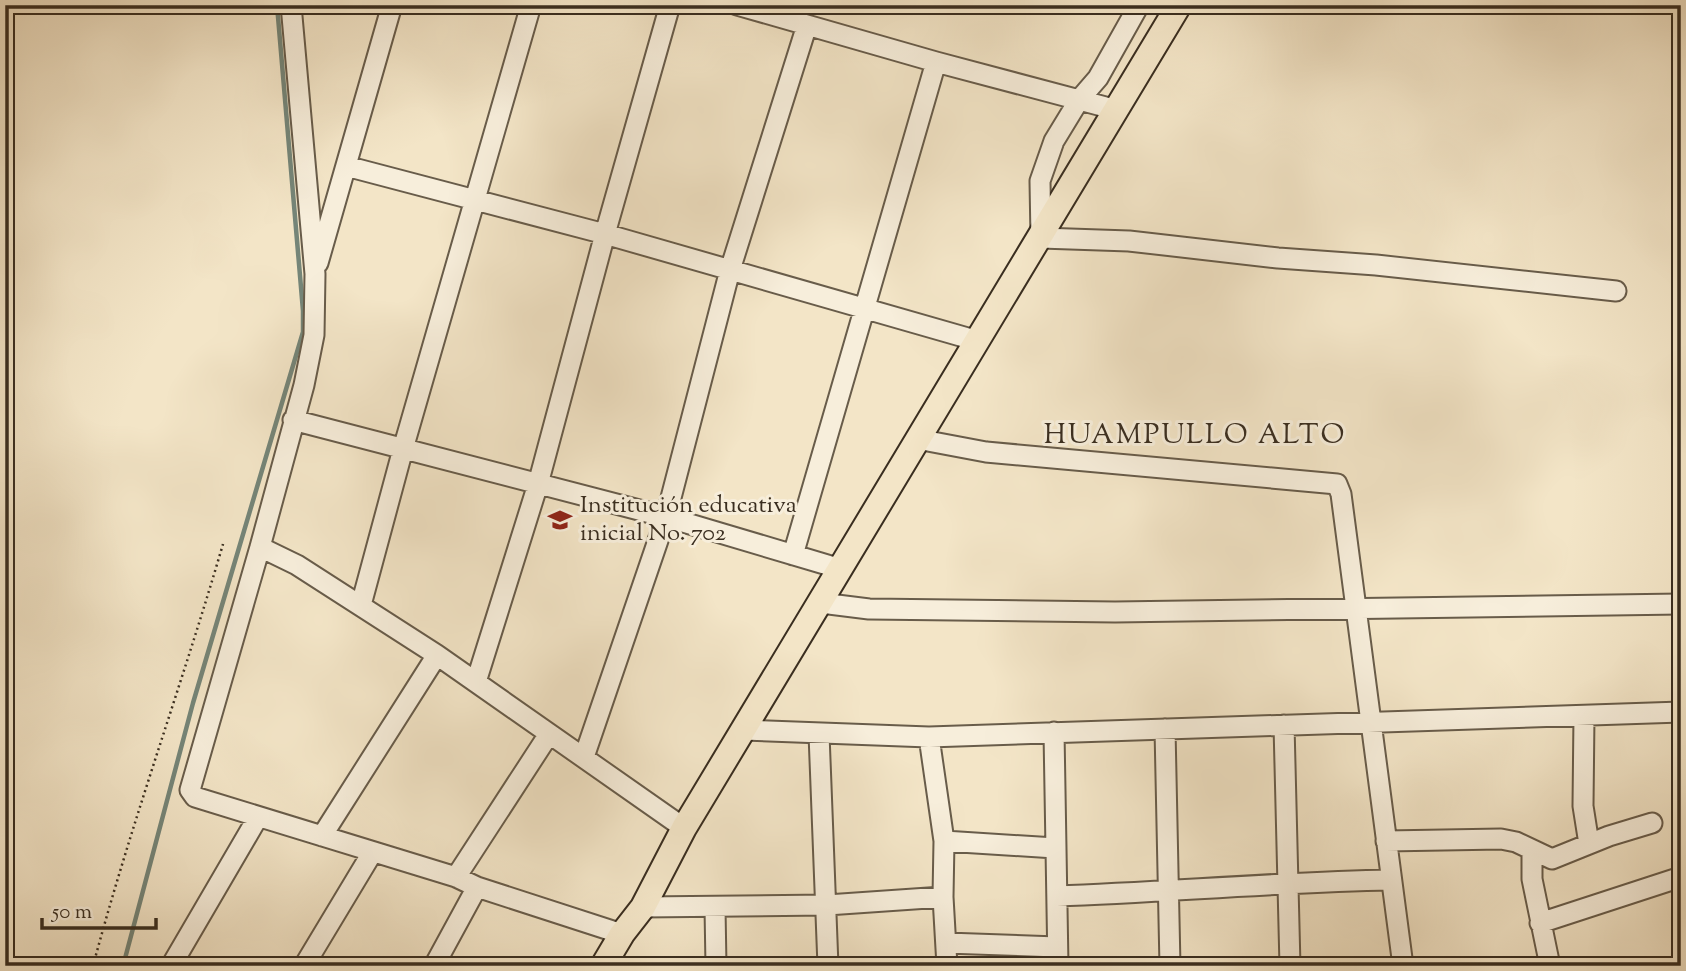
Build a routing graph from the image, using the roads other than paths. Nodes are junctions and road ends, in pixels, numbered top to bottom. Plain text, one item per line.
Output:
1 (291, 5) edge
2 (392, 5) edge
3 (531, 5) edge
4 (670, 5) edge
5 (737, 5) edge
6 (1139, 5) edge
7 (1179, 5) edge
8 (807, 25) junction
9 (936, 62) junction
10 (1079, 100) junction
11 (1117, 110) junction
12 (346, 166) junction
13 (474, 199) junction
14 (605, 234) junction
15 (1041, 238) junction
16 (730, 270) junction
17 (315, 274) junction
18 (1615, 291) dead end
19 (865, 309) junction
20 (978, 341) junction
21 (293, 420) junction
22 (918, 439) junction
23 (403, 449) junction
24 (538, 484) junction
25 (666, 517) junction
26 (260, 547) junction
27 (793, 555) junction
28 (841, 569) junction
29 (821, 603) junction
30 (1681, 604) edge
31 (361, 606) junction
32 (1357, 608) junction
33 (438, 655) junction
34 (476, 682) junction
35 (1681, 712) edge
36 (1584, 716) junction
37 (1370, 723) junction
38 (1284, 725) junction
39 (1165, 729) junction
40 (744, 730) junction
41 (1054, 732) junction
42 (549, 734) junction
43 (819, 734) junction
44 (929, 737) junction
45 (583, 757) junction
46 (258, 817) junction
47 (1652, 823) dead end
48 (684, 828) junction
49 (322, 836) junction
50 (944, 841) junction
51 (1386, 841) junction
52 (1589, 844) junction
53 (1055, 848) junction
54 (1532, 851) junction
55 (372, 853) junction
56 (456, 877) junction
57 (1681, 877) edge
58 (1391, 880) junction
59 (1288, 882) junction
60 (477, 887) junction
61 (1168, 892) junction
62 (1057, 896) junction
63 (943, 897) junction
64 (827, 905) junction
65 (643, 907) junction
66 (715, 908) junction
67 (1540, 923) junction
68 (622, 934) junction
69 (946, 943) junction
70 (1058, 957) edge
71 (171, 966) edge
72 (304, 966) edge
73 (434, 966) edge
74 (603, 966) edge
75 (716, 966) edge
76 (828, 966) edge
77 (947, 966) edge
78 (1170, 966) edge
79 (1290, 966) edge
80 (1403, 966) edge
81 (1550, 966) edge

1 - 17 street
2 - 12 street
3 - 13 street
4 - 14 street
5 - 8 street
6 - 10 street
7 - 11 main road
8 - 9 street
8 - 16 street
9 - 10 street
9 - 19 street
10 - 11 street
10 - 15 street
11 - 15 main road
12 - 13 street
12 - 17 street
13 - 14 street
13 - 23 street
14 - 16 street
14 - 24 street
15 - 18 street
15 - 20 main road
16 - 19 street
16 - 25 street
17 - 21 street
19 - 20 street
19 - 27 street
20 - 22 main road
21 - 23 street
21 - 26 street
22 - 28 main road
22 - 32 street
23 - 24 street
23 - 31 street
24 - 25 street
24 - 34 street
25 - 27 street
25 - 45 street
26 - 31 street
26 - 46 street
27 - 28 street
28 - 29 main road
29 - 32 street
29 - 40 main road
30 - 32 street
31 - 33 street
32 - 37 street
33 - 34 street
33 - 49 street
34 - 42 street
35 - 36 street
36 - 37 street
36 - 52 street
37 - 38 street
37 - 51 street
38 - 39 street
38 - 59 street
39 - 41 street
39 - 61 street
40 - 43 street
40 - 48 main road
41 - 44 street
41 - 53 street
42 - 45 street
42 - 56 street
43 - 44 street
43 - 64 street
44 - 50 street
45 - 48 street
46 - 49 street
46 - 71 street
47 - 52 street
48 - 65 main road
49 - 55 street
50 - 53 street
50 - 63 street
51 - 54 street
51 - 58 street
52 - 54 street
53 - 62 street
54 - 67 street
55 - 56 street
55 - 72 street
56 - 60 street
57 - 67 street
58 - 59 street
58 - 80 street
59 - 61 street
59 - 79 street
60 - 68 street
60 - 73 street
61 - 62 street
61 - 78 street
62 - 70 street
63 - 64 street
63 - 69 street
64 - 66 street
64 - 76 street
65 - 66 street
65 - 68 main road
66 - 75 street
67 - 81 street
68 - 74 main road
69 - 70 street
69 - 77 street

